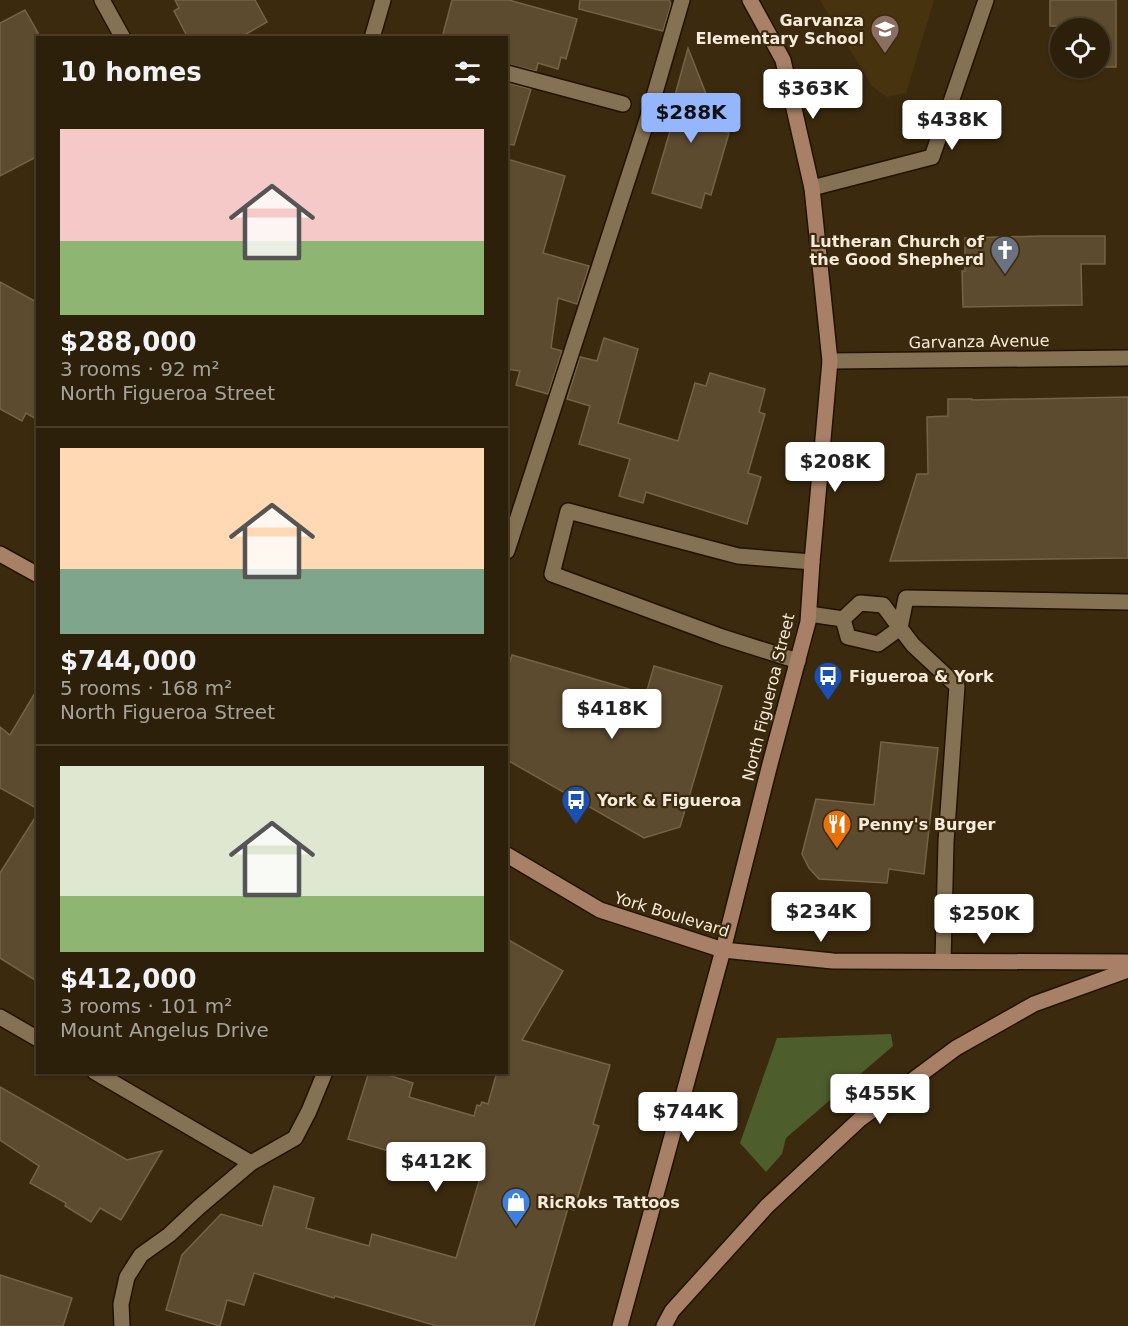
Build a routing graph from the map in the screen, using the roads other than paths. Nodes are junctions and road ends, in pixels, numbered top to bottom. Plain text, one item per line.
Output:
1 (102, 0) edge
2 (382, 0) edge
3 (682, 0) edge
4 (750, 0) edge
5 (986, 0) edge
6 (122, 36) edge
7 (374, 36) edge
8 (508, 72) edge
9 (623, 104) dead end
10 (812, 188) junction
11 (1128, 358) edge
12 (830, 361) junction
13 (508, 548) edge
14 (0, 554) edge
15 (812, 562) junction
16 (36, 574) edge
17 (1128, 602) edge
18 (809, 614) junction
19 (843, 619) junction
20 (900, 628) junction
21 (798, 661) junction
22 (508, 856) edge
23 (723, 950) junction
24 (943, 961) junction
25 (1128, 962) edge
26 (1128, 970) edge
27 (0, 1017) edge
28 (36, 1038) edge
29 (98, 1074) edge
30 (324, 1074) edge
31 (251, 1163) junction
32 (122, 1326) edge
33 (620, 1326) edge
34 (664, 1326) edge

1 - 6 street
2 - 7 street
3 - 13 street
4 - 10 main road, North Figueroa Street
5 - 10 street
8 - 9 street
10 - 12 main road, North Figueroa Street
11 - 12 street, Garvanza Avenue
12 - 15 main road, North Figueroa Street
14 - 16 main road
15 - 18 main road, North Figueroa Street
15 - 21 street
17 - 20 street
18 - 19 street
18 - 21 main road, North Figueroa Street
19 - 20 street
19 - 20 street
20 - 24 street
21 - 23 main road, North Figueroa Street
22 - 23 main road, York Boulevard
23 - 24 main road, York Boulevard
23 - 33 main road, North Figueroa Street
24 - 25 main road, York Boulevard
26 - 34 main road
27 - 28 street
29 - 31 street
30 - 31 street
31 - 32 street

